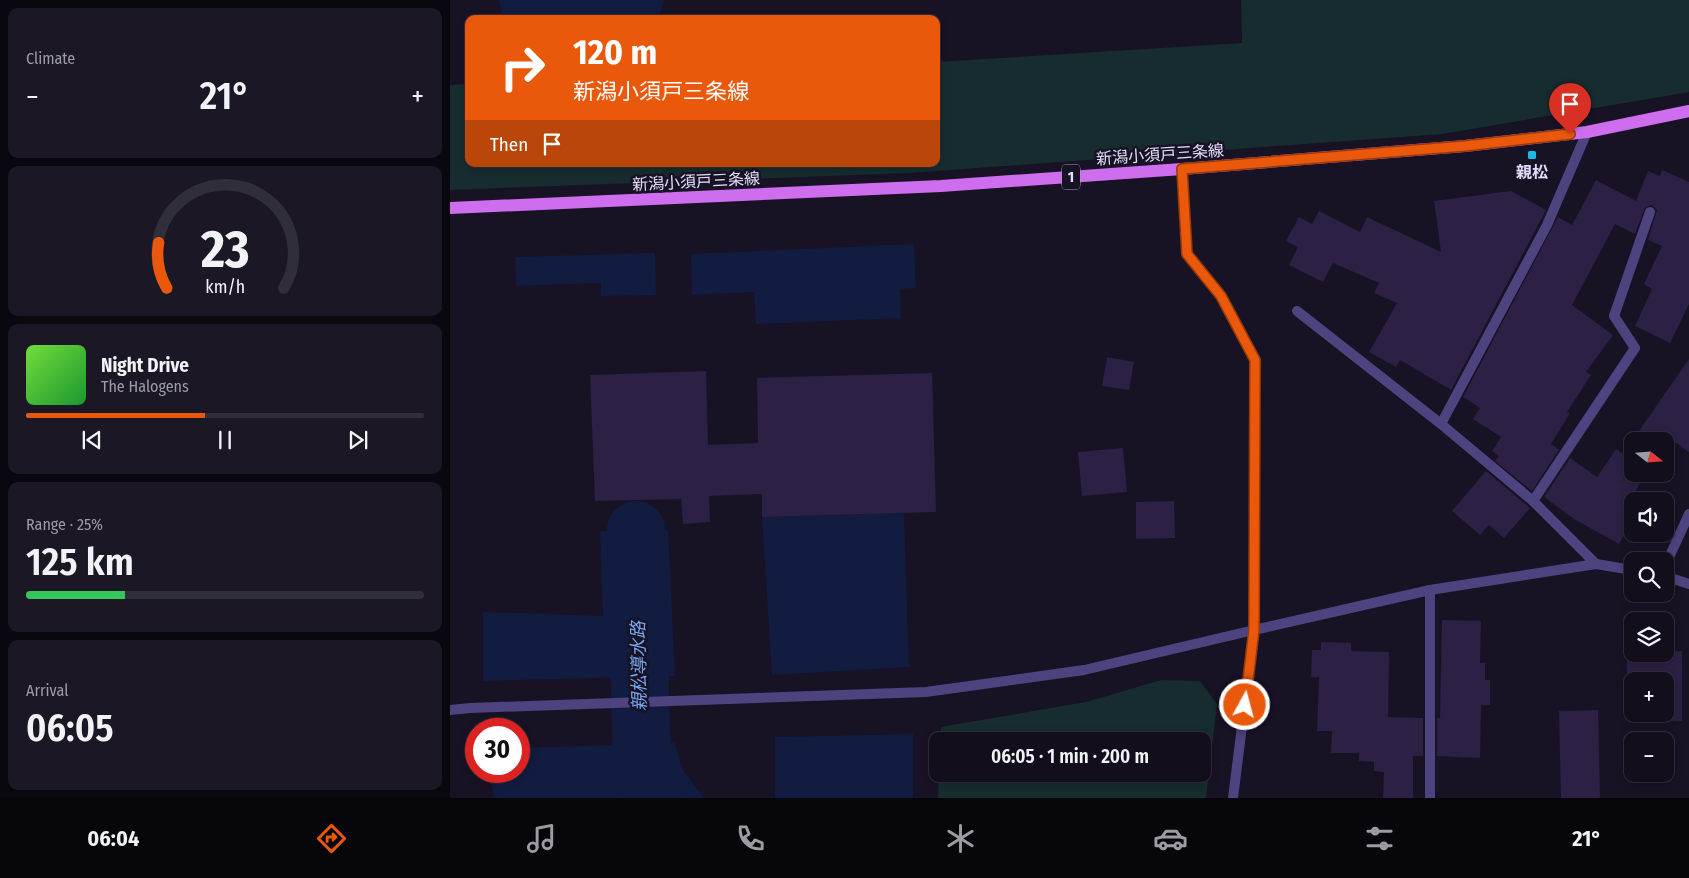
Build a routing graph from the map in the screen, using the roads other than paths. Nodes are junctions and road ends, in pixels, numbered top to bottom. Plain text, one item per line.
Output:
1 (1689, 111) edge
2 (1587, 132) junction
3 (1182, 169) junction
4 (450, 208) edge
5 (1650, 212) dead end
6 (1297, 311) dead end
7 (1441, 424) junction
8 (1533, 501) junction
9 (1689, 514) edge
10 (1671, 552) edge
11 (1596, 564) junction
12 (1624, 569) edge
13 (1674, 579) edge
14 (1689, 584) edge
15 (1430, 590) junction
16 (1254, 630) junction
17 (450, 710) edge
18 (1233, 798) edge
19 (1430, 798) edge

1 - 2 main road, 新潟小須戸三条線 / 1
2 - 3 main road, 新潟小須戸三条線 / 1
2 - 7 street
3 - 4 main road, 新潟小須戸三条線 / 1
3 - 16 street
5 - 8 street
6 - 7 street
7 - 8 street
8 - 11 street
9 - 10 street
11 - 12 street
11 - 15 street
13 - 14 street
15 - 16 street
15 - 19 street
16 - 17 street
16 - 18 street

